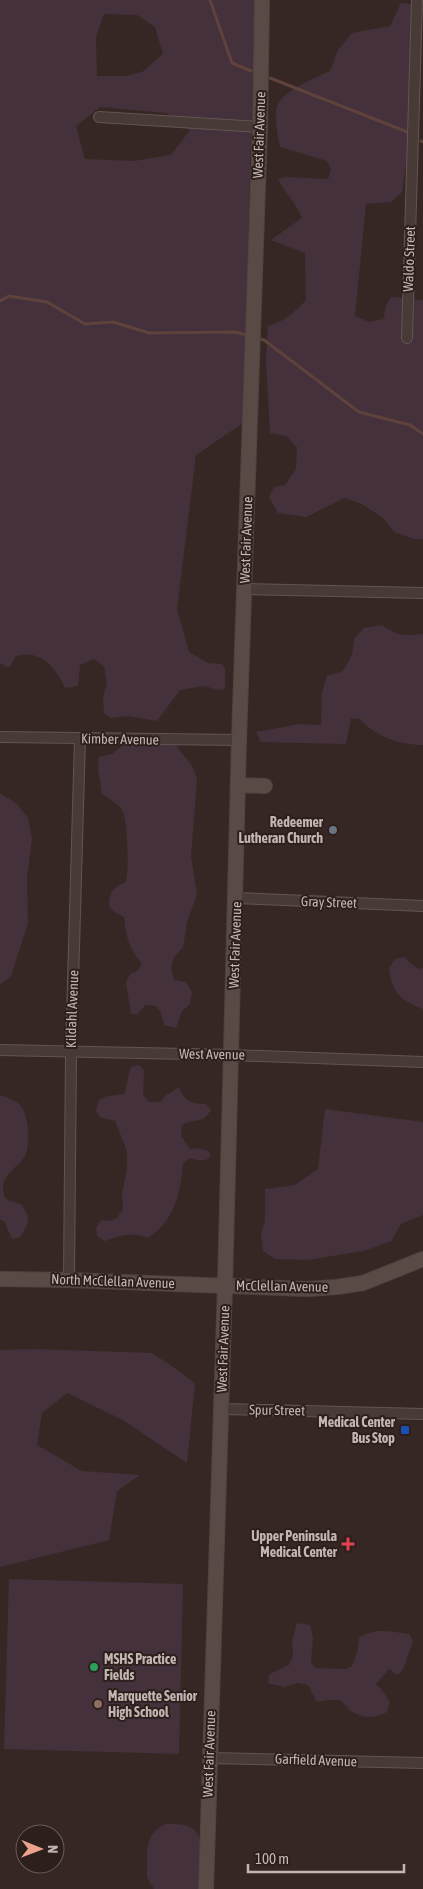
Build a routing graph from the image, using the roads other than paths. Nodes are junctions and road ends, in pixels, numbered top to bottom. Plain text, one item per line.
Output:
1 (262, 0) edge
2 (417, 0) edge
3 (99, 117) dead end
4 (418, 125) edge
5 (260, 127) junction
6 (407, 338) dead end
7 (244, 589) junction
8 (423, 593) edge
9 (0, 737) edge
10 (80, 738) junction
11 (239, 740) junction
12 (239, 785) junction
13 (264, 786) dead end
14 (236, 898) junction
15 (423, 906) edge
16 (0, 1050) edge
17 (71, 1051) junction
18 (232, 1055) junction
19 (423, 1062) edge
20 (423, 1259) edge
21 (0, 1279) edge
22 (69, 1280) junction
23 (225, 1285) junction
24 (221, 1409) junction
25 (423, 1414) edge
26 (209, 1758) junction
27 (423, 1763) edge
28 (206, 1889) edge

1 - 5 street, West Fair Avenue
2 - 4 street, Waldo Street
3 - 5 street
4 - 6 street, Waldo Street
5 - 7 street, West Fair Avenue
7 - 8 street
7 - 11 street, West Fair Avenue
9 - 10 street, Kimber Avenue
10 - 11 street, Kimber Avenue
10 - 17 street, Kildahl Avenue
11 - 12 street, West Fair Avenue
12 - 13 street
12 - 14 street, West Fair Avenue
14 - 15 street, Gray Street
14 - 18 street, West Fair Avenue
16 - 17 street, West Avenue
17 - 18 street, West Avenue
17 - 22 street, Kildahl Avenue
18 - 19 street, West Avenue
18 - 23 street, West Fair Avenue
20 - 23 street, McClellan Avenue
21 - 22 street, North McClellan Avenue
22 - 23 street, North McClellan Avenue
23 - 24 street, West Fair Avenue
24 - 25 street, Spur Street
24 - 26 street, West Fair Avenue
26 - 27 street, Garfield Avenue
26 - 28 street, West Fair Avenue

